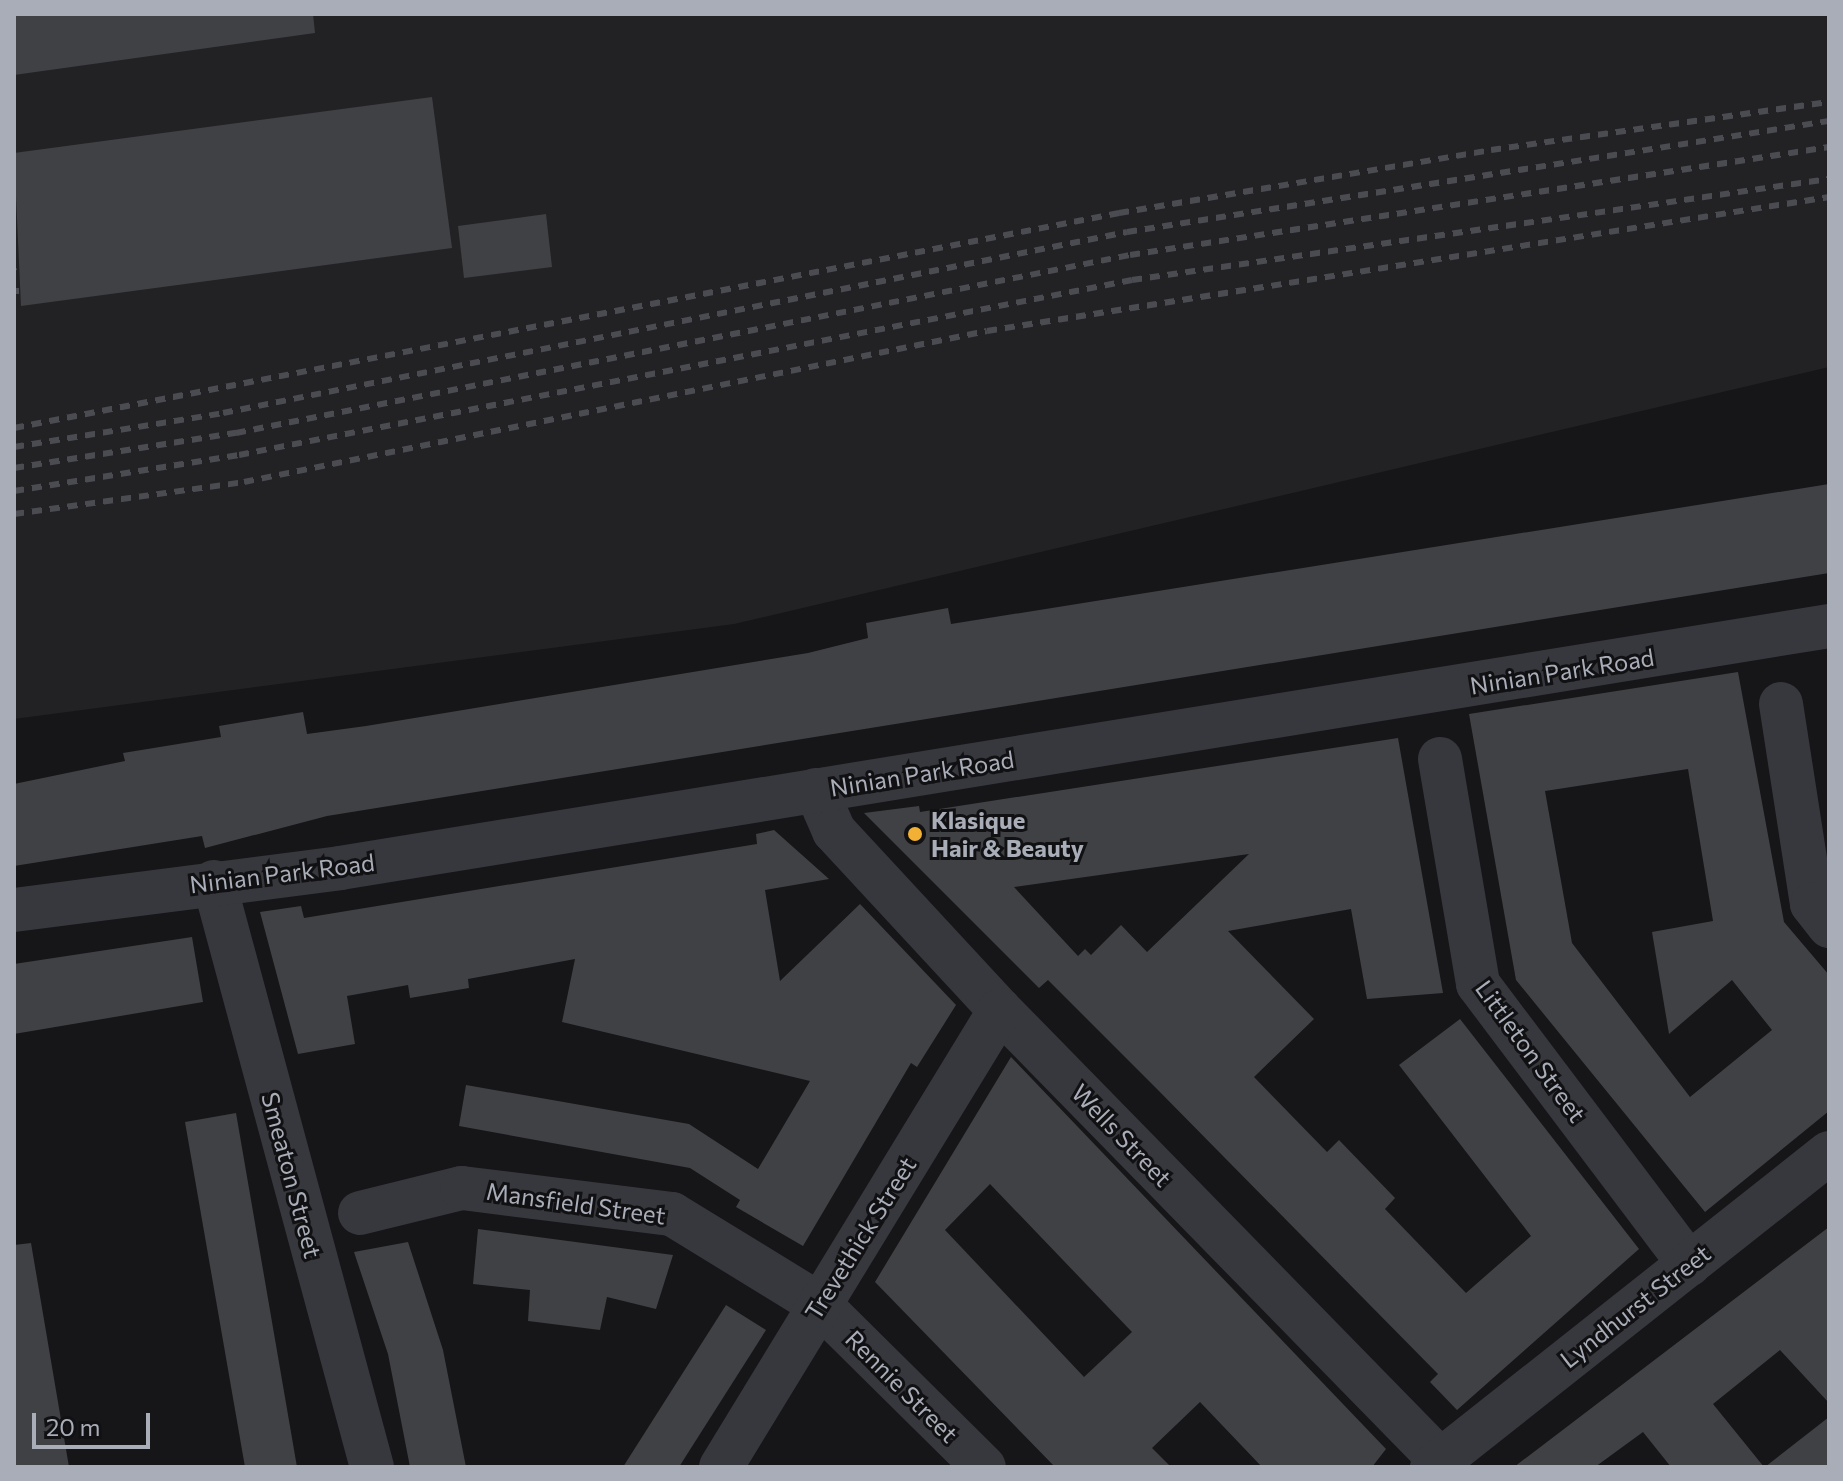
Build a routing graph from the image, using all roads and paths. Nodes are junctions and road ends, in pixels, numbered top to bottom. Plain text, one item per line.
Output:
1 (1829, 626) edge
2 (1781, 704) dead end
3 (1440, 759) dead end
4 (816, 790) junction
5 (214, 882) junction
6 (14, 910) edge
7 (1829, 926) edge
8 (1000, 1010) junction
9 (1829, 1153) edge
10 (360, 1213) dead end
11 (1689, 1264) junction
12 (819, 1304) junction
13 (1440, 1465) edge
14 (372, 1467) edge
15 (721, 1467) edge
16 (984, 1467) edge

1 - 4 street, Ninian Park Road
2 - 7 street
3 - 11 street, Littleton Street
4 - 5 street, Ninian Park Road
4 - 8 street, Wells Street
5 - 6 street, Ninian Park Road
5 - 14 street, Smeaton Street
8 - 12 street, Trevethick Street
8 - 13 street, Wells Street
9 - 11 street, Lyndhurst Street
10 - 12 street, Mansfield Street
11 - 13 street, Lyndhurst Street
12 - 15 street, Trevethick Street
12 - 16 street, Rennie Street

